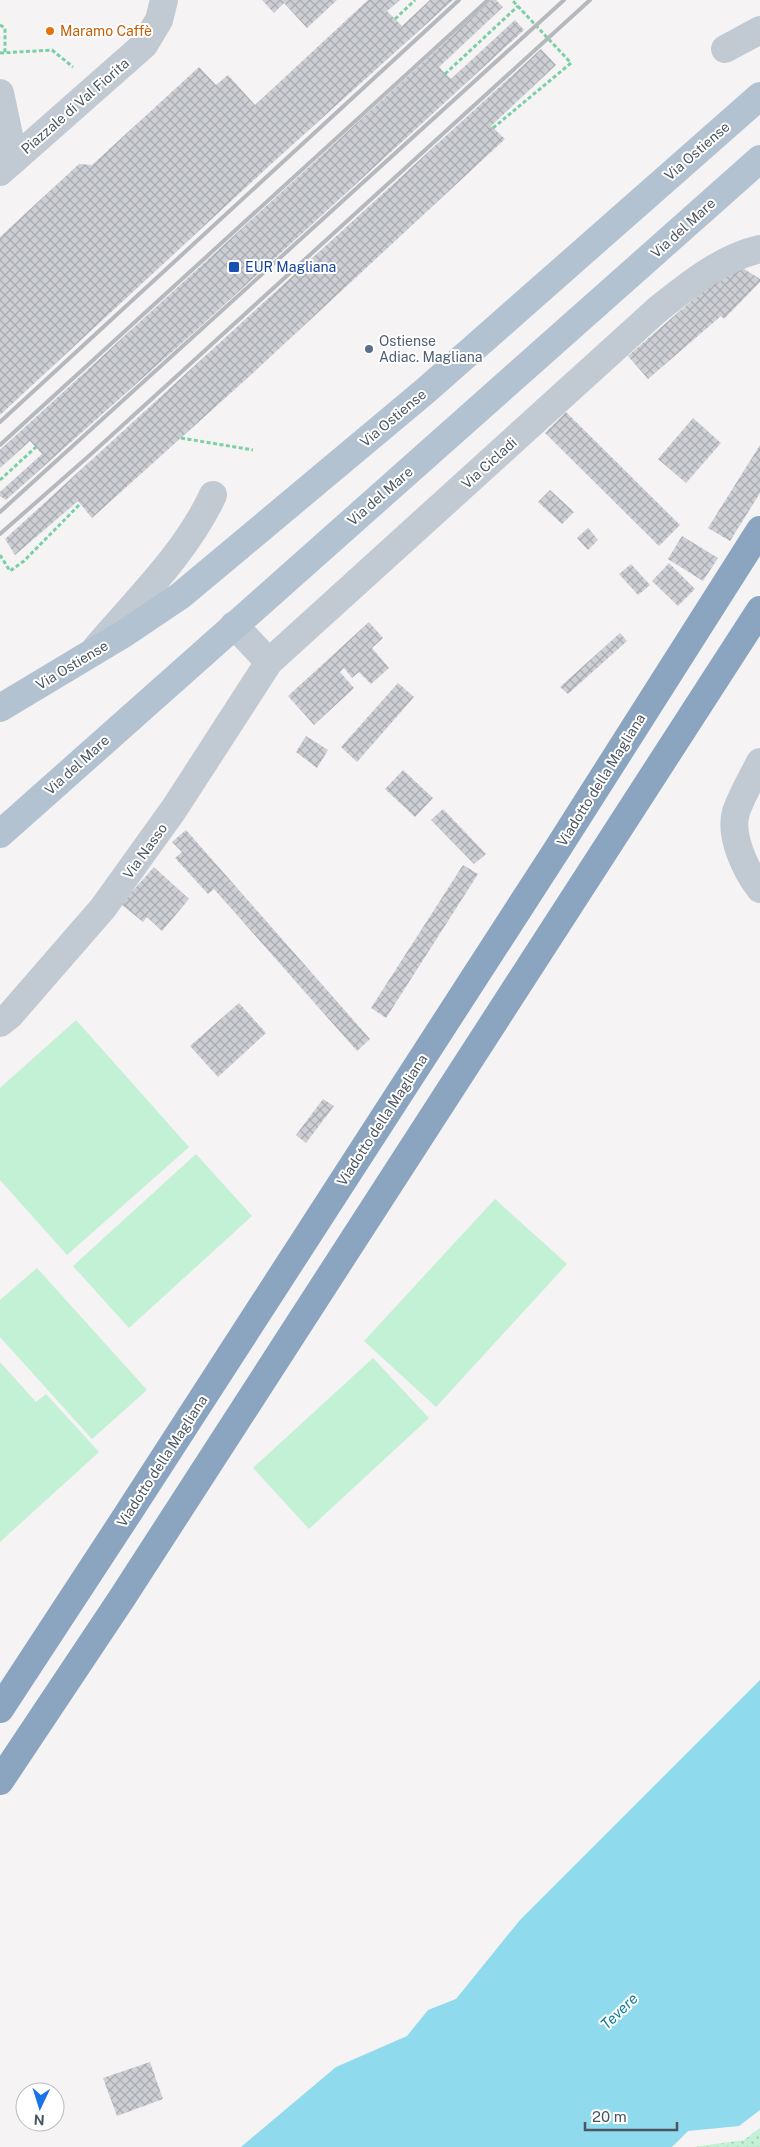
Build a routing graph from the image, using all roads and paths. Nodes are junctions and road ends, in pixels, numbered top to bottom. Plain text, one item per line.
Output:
1 (164, 0) edge
2 (415, 0) edge
3 (512, 0) edge
4 (518, 6) junction
5 (395, 19) dead end
6 (0, 25) edge
7 (760, 30) edge
8 (724, 49) dead end
9 (0, 53) edge
10 (5, 53) junction
11 (78, 70) dead end
12 (445, 74) dead end
13 (0, 93) edge
14 (760, 96) edge
15 (493, 128) dead end
16 (760, 159) edge
17 (7, 166) edge
18 (760, 249) edge
19 (181, 438) dead end
20 (36, 447) dead end
21 (253, 450) dead end
22 (0, 480) edge
23 (213, 495) dead end
24 (80, 504) dead end
25 (760, 530) edge
26 (0, 555) edge
27 (760, 610) edge
28 (234, 625) junction
29 (91, 653) junction
30 (269, 662) junction
31 (0, 708) edge
32 (760, 762) edge
33 (0, 834) edge
34 (760, 889) edge
35 (0, 1023) edge
36 (0, 1709) edge
37 (0, 1781) edge

1 - 17 street, Piazzale di Val Fiorita
2 - 5 path
3 - 4 path
4 - 12 path
4 - 15 path
6 - 10 path
7 - 8 street
9 - 10 path
10 - 11 path
13 - 17 street, Piazzale di Val Fiorita
14 - 29 main road, Via Ostiense
16 - 28 main road, Via del Mare
18 - 30 street, Via Cicladi
19 - 21 path
20 - 22 path
23 - 29 street
24 - 26 path
25 - 36 highway, Viadotto della Magliana
27 - 37 highway
28 - 30 street
28 - 33 main road, Via del Mare
29 - 31 main road, Via Ostiense
30 - 35 street, Via Nasso
32 - 34 street

